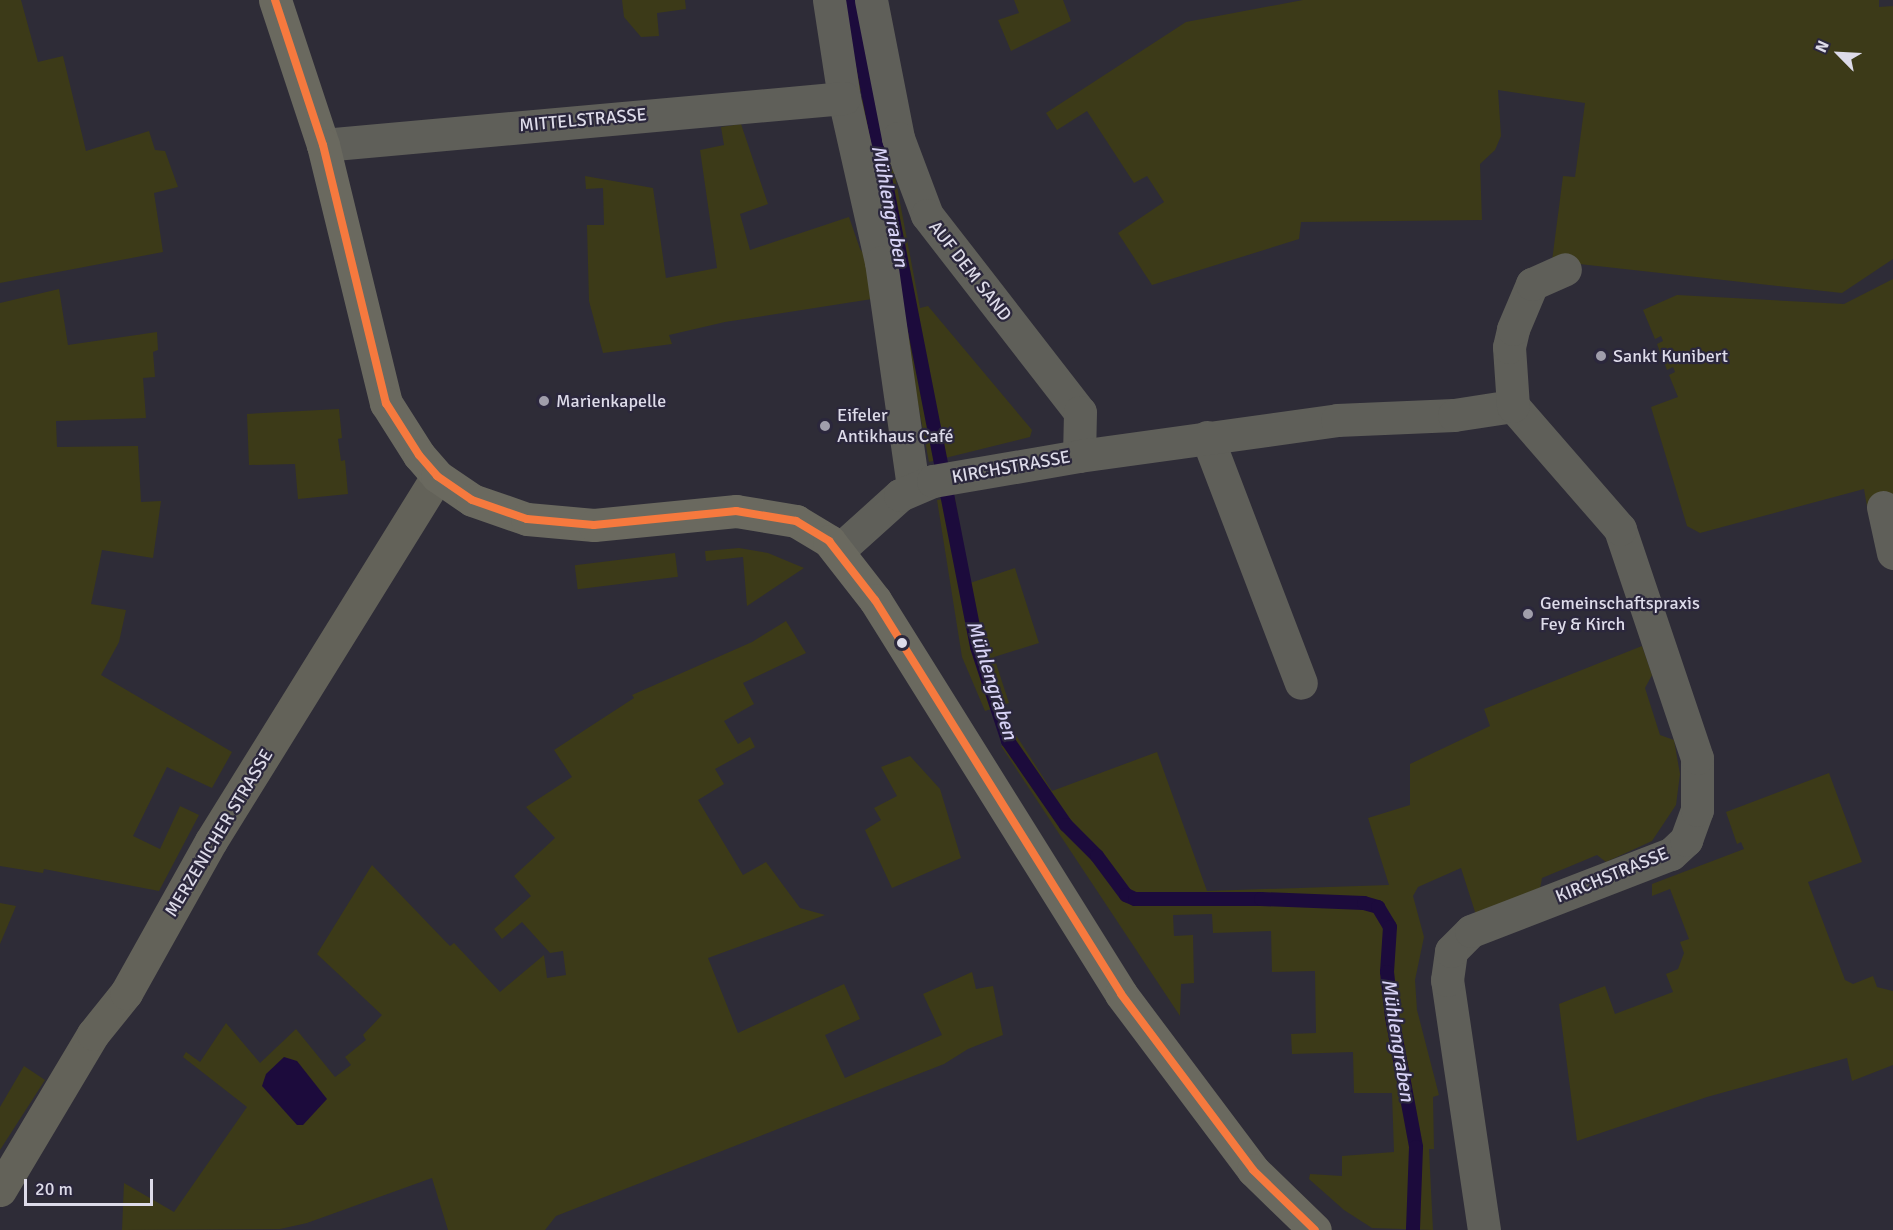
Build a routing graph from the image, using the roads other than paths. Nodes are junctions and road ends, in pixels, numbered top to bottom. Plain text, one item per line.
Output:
1 (275, 0) edge
2 (829, 0) edge
3 (871, 0) edge
4 (844, 98) junction
5 (323, 145) junction
6 (1565, 269) dead end
7 (1513, 406) junction
8 (1207, 437) junction
9 (1079, 456) junction
10 (437, 476) junction
11 (932, 482) junction
12 (1883, 507) dead end
13 (839, 550) junction
14 (1893, 554) edge
15 (1301, 683) dead end
16 (0, 1190) edge
17 (1315, 1230) edge
18 (1484, 1230) edge

1 - 5 main road
2 - 4 street
3 - 9 street, AUF DEM SAND
4 - 5 street, MITTELSTRASSE
4 - 11 street
5 - 10 main road
6 - 7 street
7 - 8 street, KIRCHSTRASSE
7 - 18 street, KIRCHSTRASSE
8 - 9 street, KIRCHSTRASSE
8 - 15 street
9 - 11 street, KIRCHSTRASSE
10 - 13 main road
10 - 16 street, MERZENICHER STRASSE
11 - 13 street, KIRCHSTRASSE
12 - 14 street
13 - 17 main road

